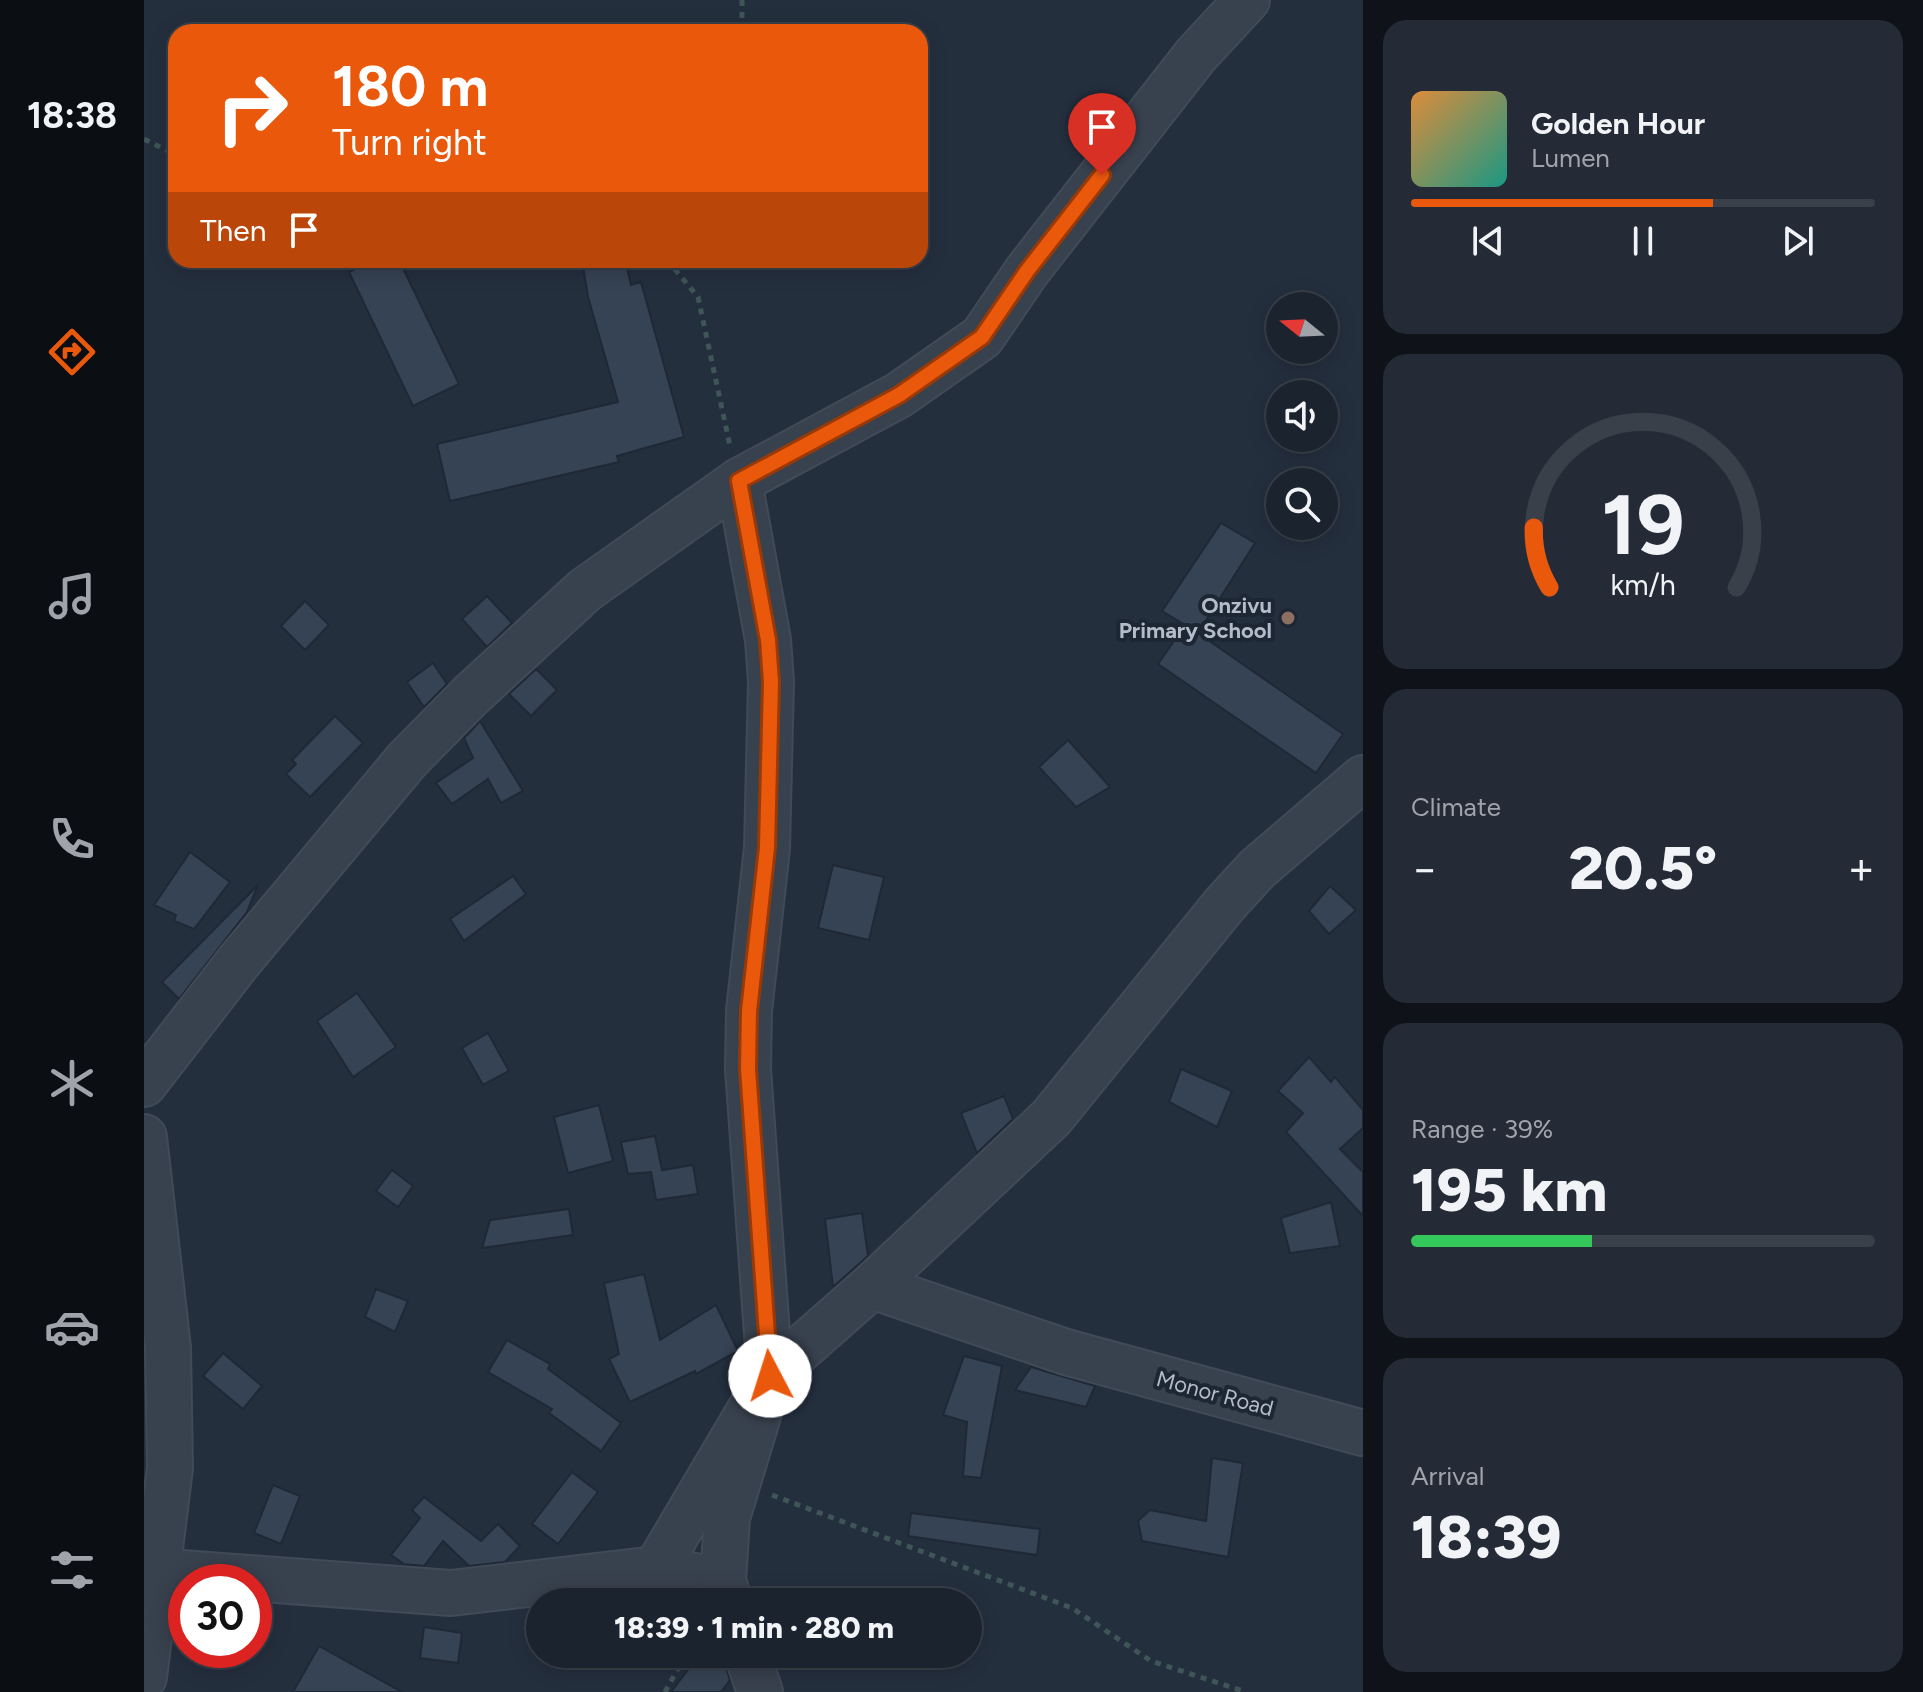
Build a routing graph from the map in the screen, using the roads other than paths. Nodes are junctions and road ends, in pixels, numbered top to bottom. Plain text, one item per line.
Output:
1 (1247, 0) edge
2 (739, 481) junction
3 (1363, 778) edge
4 (144, 1084) edge
5 (144, 1137) edge
6 (150, 1238) edge
7 (872, 1286) junction
8 (770, 1376) junction
9 (1363, 1433) edge
10 (656, 1569) junction
11 (156, 1571) junction
12 (715, 1588) edge
13 (727, 1588) edge
14 (752, 1668) edge
15 (144, 1677) edge
16 (760, 1692) edge

1 - 2 street
2 - 4 street
2 - 8 street
3 - 7 street
5 - 6 street
6 - 11 street
7 - 8 street
7 - 9 street, Monor Road
8 - 10 street
8 - 13 street
10 - 11 street
10 - 12 street
11 - 15 street
14 - 16 street

